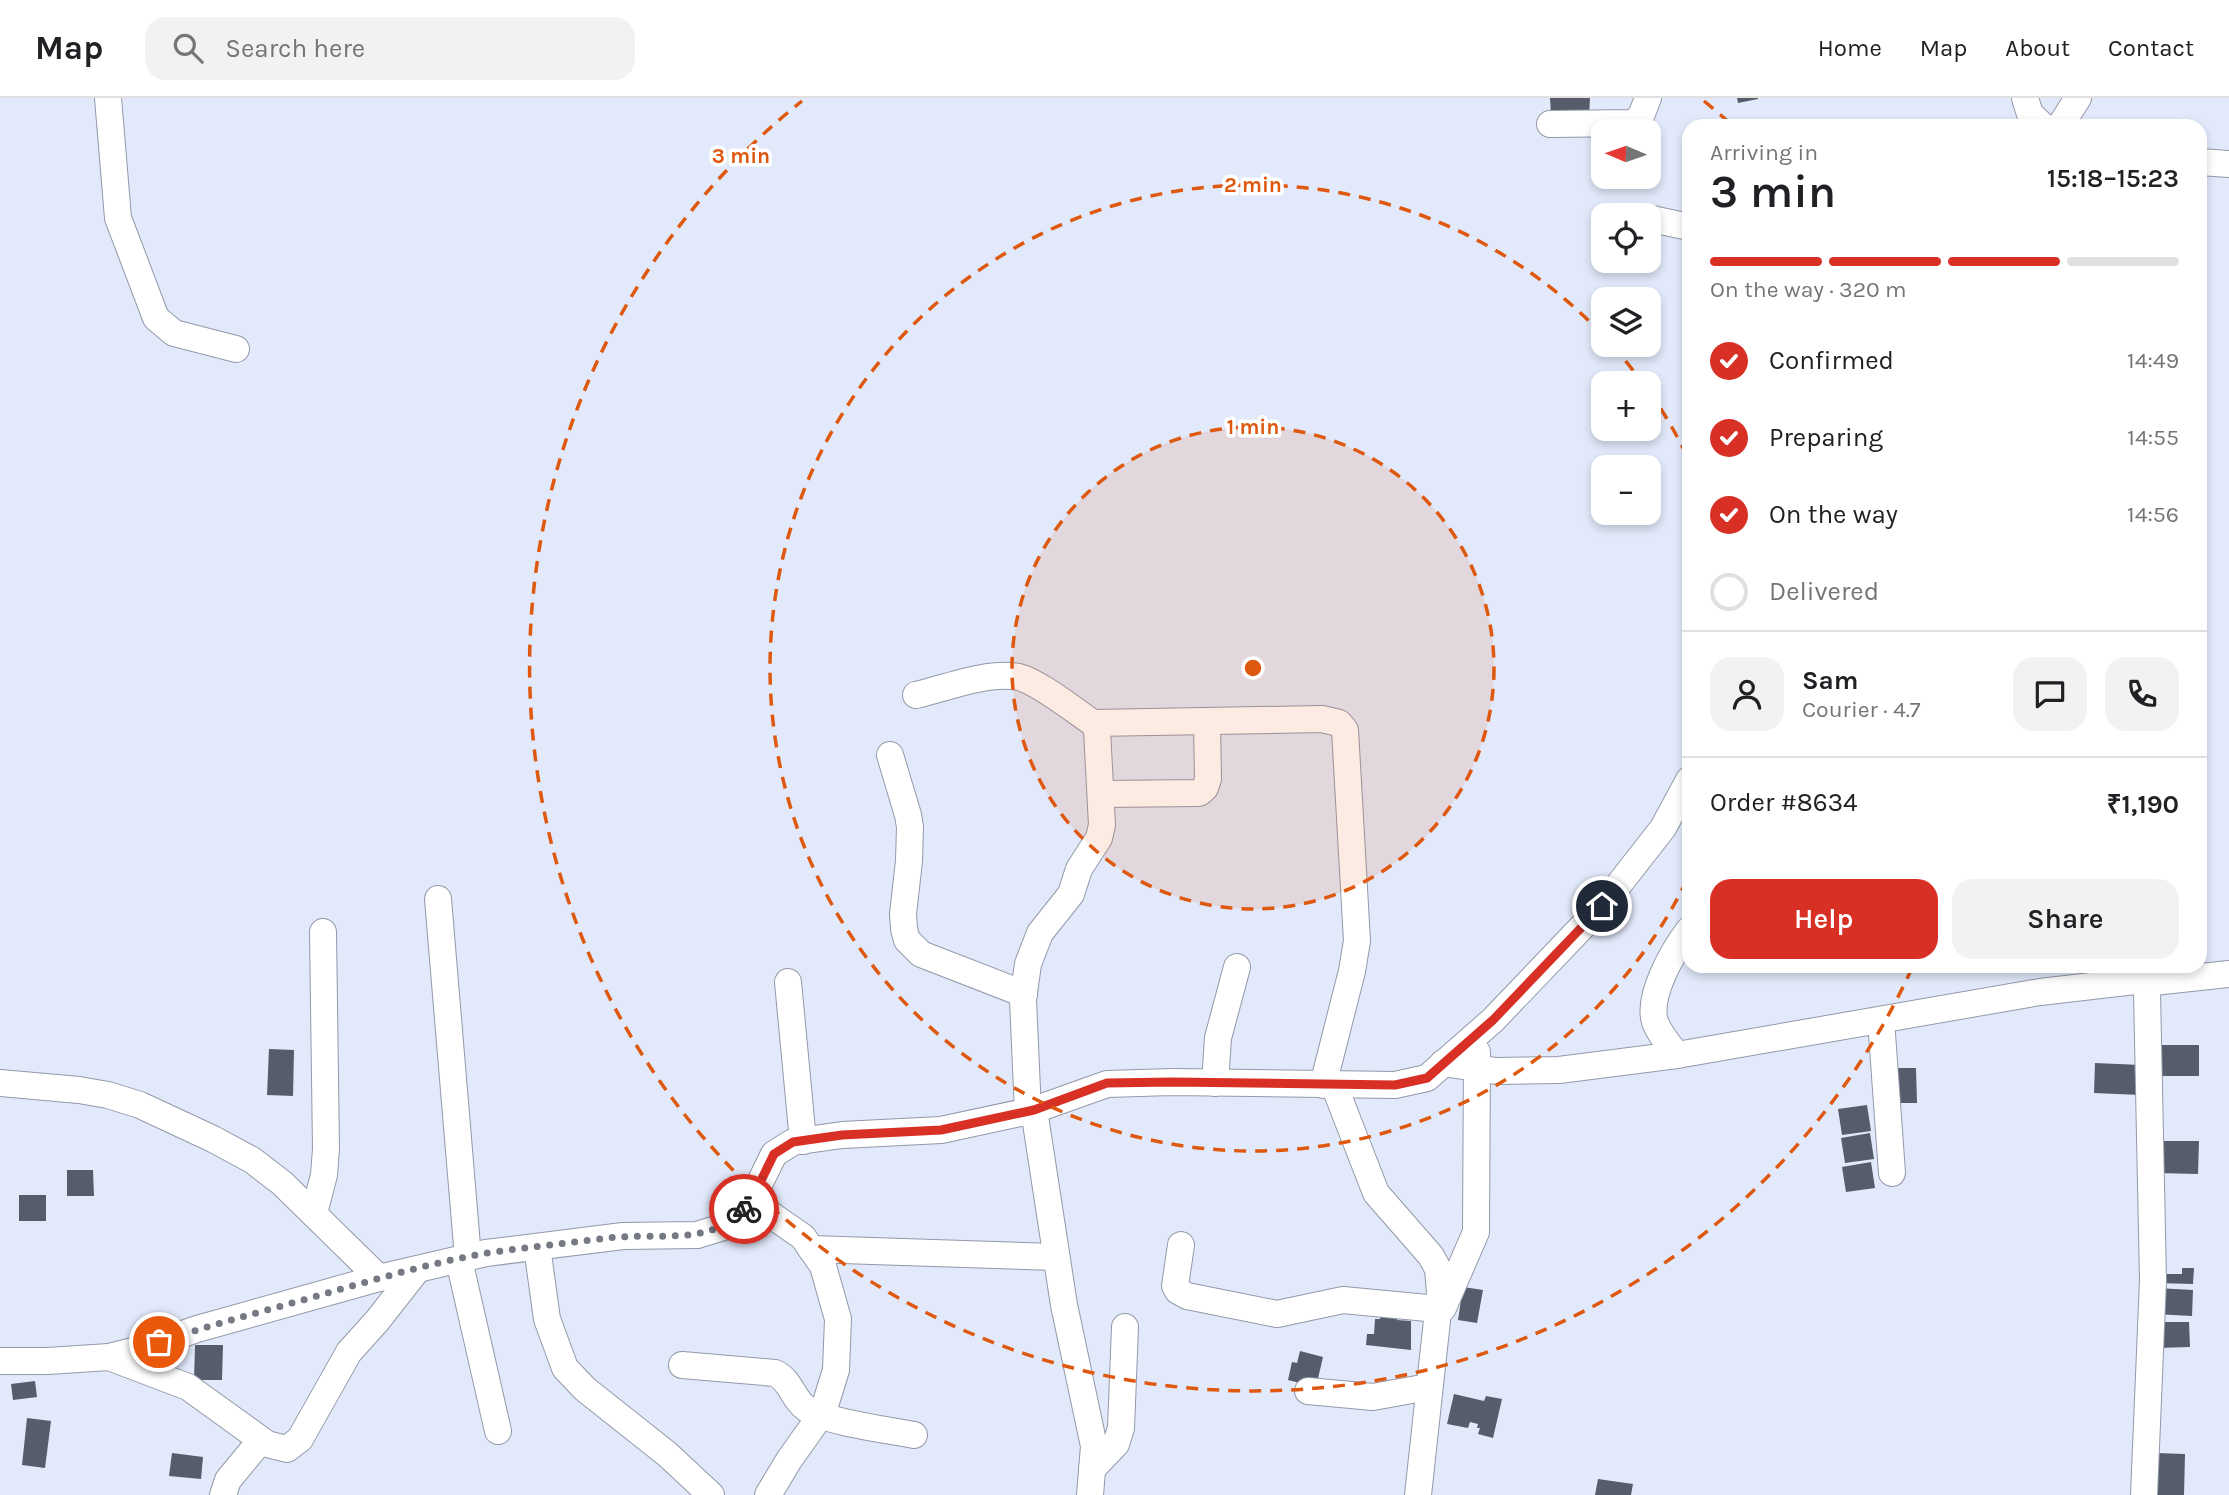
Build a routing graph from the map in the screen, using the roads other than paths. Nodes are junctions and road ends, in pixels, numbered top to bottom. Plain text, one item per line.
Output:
1 (108, 98) edge
2 (1648, 98) edge
3 (2025, 98) edge
4 (2078, 98) edge
5 (2035, 119) edge
6 (2064, 119) edge
7 (1550, 124) dead end
8 (2207, 162) edge
9 (2229, 164) edge
10 (1661, 221) edge
11 (1682, 225) edge
12 (236, 349) dead end
13 (916, 695) dead end
14 (1207, 721) junction
15 (1093, 723) junction
16 (890, 755) dead end
17 (1682, 793) edge
18 (1101, 794) junction
19 (438, 899) dead end
20 (323, 932) dead end
21 (1682, 941) edge
22 (1237, 967) dead end
23 (2229, 974) edge
24 (788, 982) dead end
25 (2144, 983) junction
26 (1024, 994) junction
27 (1881, 1020) junction
28 (1478, 1033) junction
29 (1677, 1055) junction
30 (1443, 1063) junction
31 (1477, 1068) junction
32 (0, 1083) edge
33 (1215, 1083) junction
34 (1329, 1085) junction
35 (1031, 1111) junction
36 (803, 1141) junction
37 (1892, 1173) dead end
38 (751, 1201) junction
39 (314, 1213) junction
40 (1181, 1245) dead end
41 (537, 1247) junction
42 (811, 1249) junction
43 (1056, 1257) junction
44 (464, 1259) junction
45 (417, 1269) junction
46 (379, 1278) junction
47 (1437, 1317) junction
48 (1125, 1327) dead end
49 (109, 1356) junction
50 (0, 1361) edge
51 (682, 1365) dead end
52 (1429, 1387) junction
53 (1308, 1391) dead end
54 (820, 1416) junction
55 (498, 1431) dead end
56 (914, 1435) dead end
57 (261, 1440) junction
58 (1092, 1469) junction
59 (223, 1495) edge
60 (711, 1495) edge
61 (768, 1495) edge
62 (1090, 1495) edge
63 (1418, 1495) edge
64 (2144, 1495) edge

1 - 12 street
2 - 7 street
3 - 5 street
4 - 6 street
8 - 9 street
10 - 11 street
13 - 15 street
14 - 15 street
14 - 18 street
14 - 34 street
15 - 18 street
16 - 26 street
17 - 28 street
18 - 26 street
19 - 44 street
20 - 39 street
21 - 29 street
22 - 33 street
23 - 25 street
24 - 36 street
25 - 27 street
25 - 64 street
26 - 35 street
27 - 29 street
27 - 37 street
28 - 30 street
28 - 31 street
29 - 31 street
30 - 31 street
30 - 34 street
31 - 47 street
32 - 39 street
33 - 34 street
33 - 35 street
34 - 47 street
35 - 36 street
35 - 43 street
36 - 38 street
38 - 41 street
38 - 42 street
39 - 46 street
40 - 47 street
41 - 44 street
41 - 60 street
42 - 43 street
42 - 54 street
43 - 58 street
44 - 45 street
44 - 55 street
45 - 46 street
45 - 57 street
46 - 49 street
47 - 52 street
48 - 58 street
49 - 50 street
49 - 57 street
51 - 54 street
52 - 53 street
52 - 63 street
54 - 56 street
54 - 61 street
57 - 59 street
58 - 62 street

